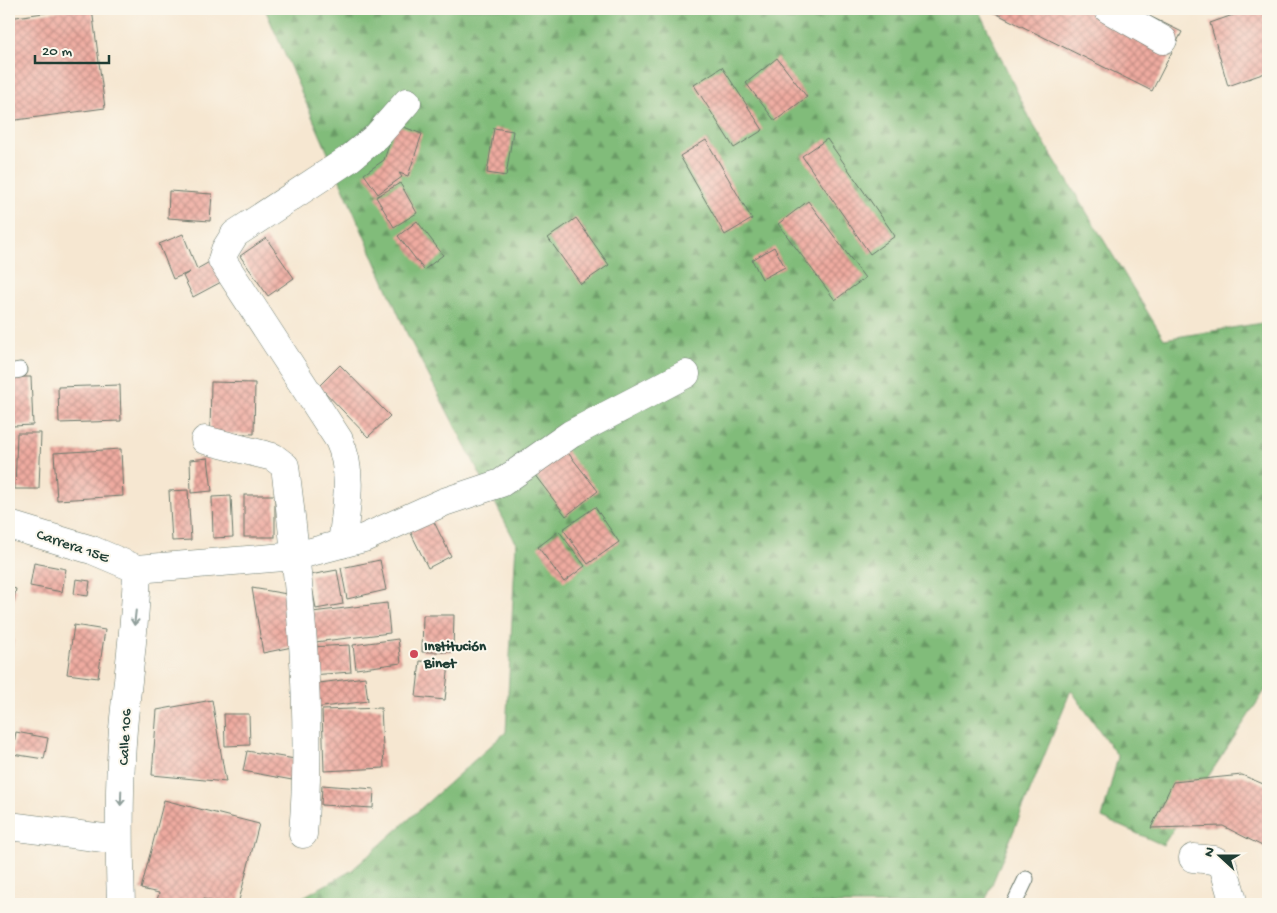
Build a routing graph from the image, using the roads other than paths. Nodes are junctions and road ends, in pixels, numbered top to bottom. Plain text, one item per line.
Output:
1 (1108, 9) edge
2 (1163, 40) dead end
3 (407, 102) dead end
4 (686, 374) dead end
5 (205, 440) dead end
6 (9, 525) edge
7 (342, 544) junction
8 (296, 556) junction
9 (137, 570) junction
10 (9, 826) edge
11 (303, 834) dead end
12 (119, 840) junction
13 (1193, 858) dead end
14 (1026, 879) dead end
15 (121, 904) edge
16 (1014, 904) edge
17 (1231, 904) edge

1 - 2 street
3 - 7 street
4 - 7 street
5 - 8 street
6 - 9 street, Carrera 15E
7 - 8 street
8 - 9 street
8 - 11 street
9 -> 12 street, Calle 106
10 - 12 street
12 - 15 street, Calle 106
13 - 17 street
14 - 16 lane

